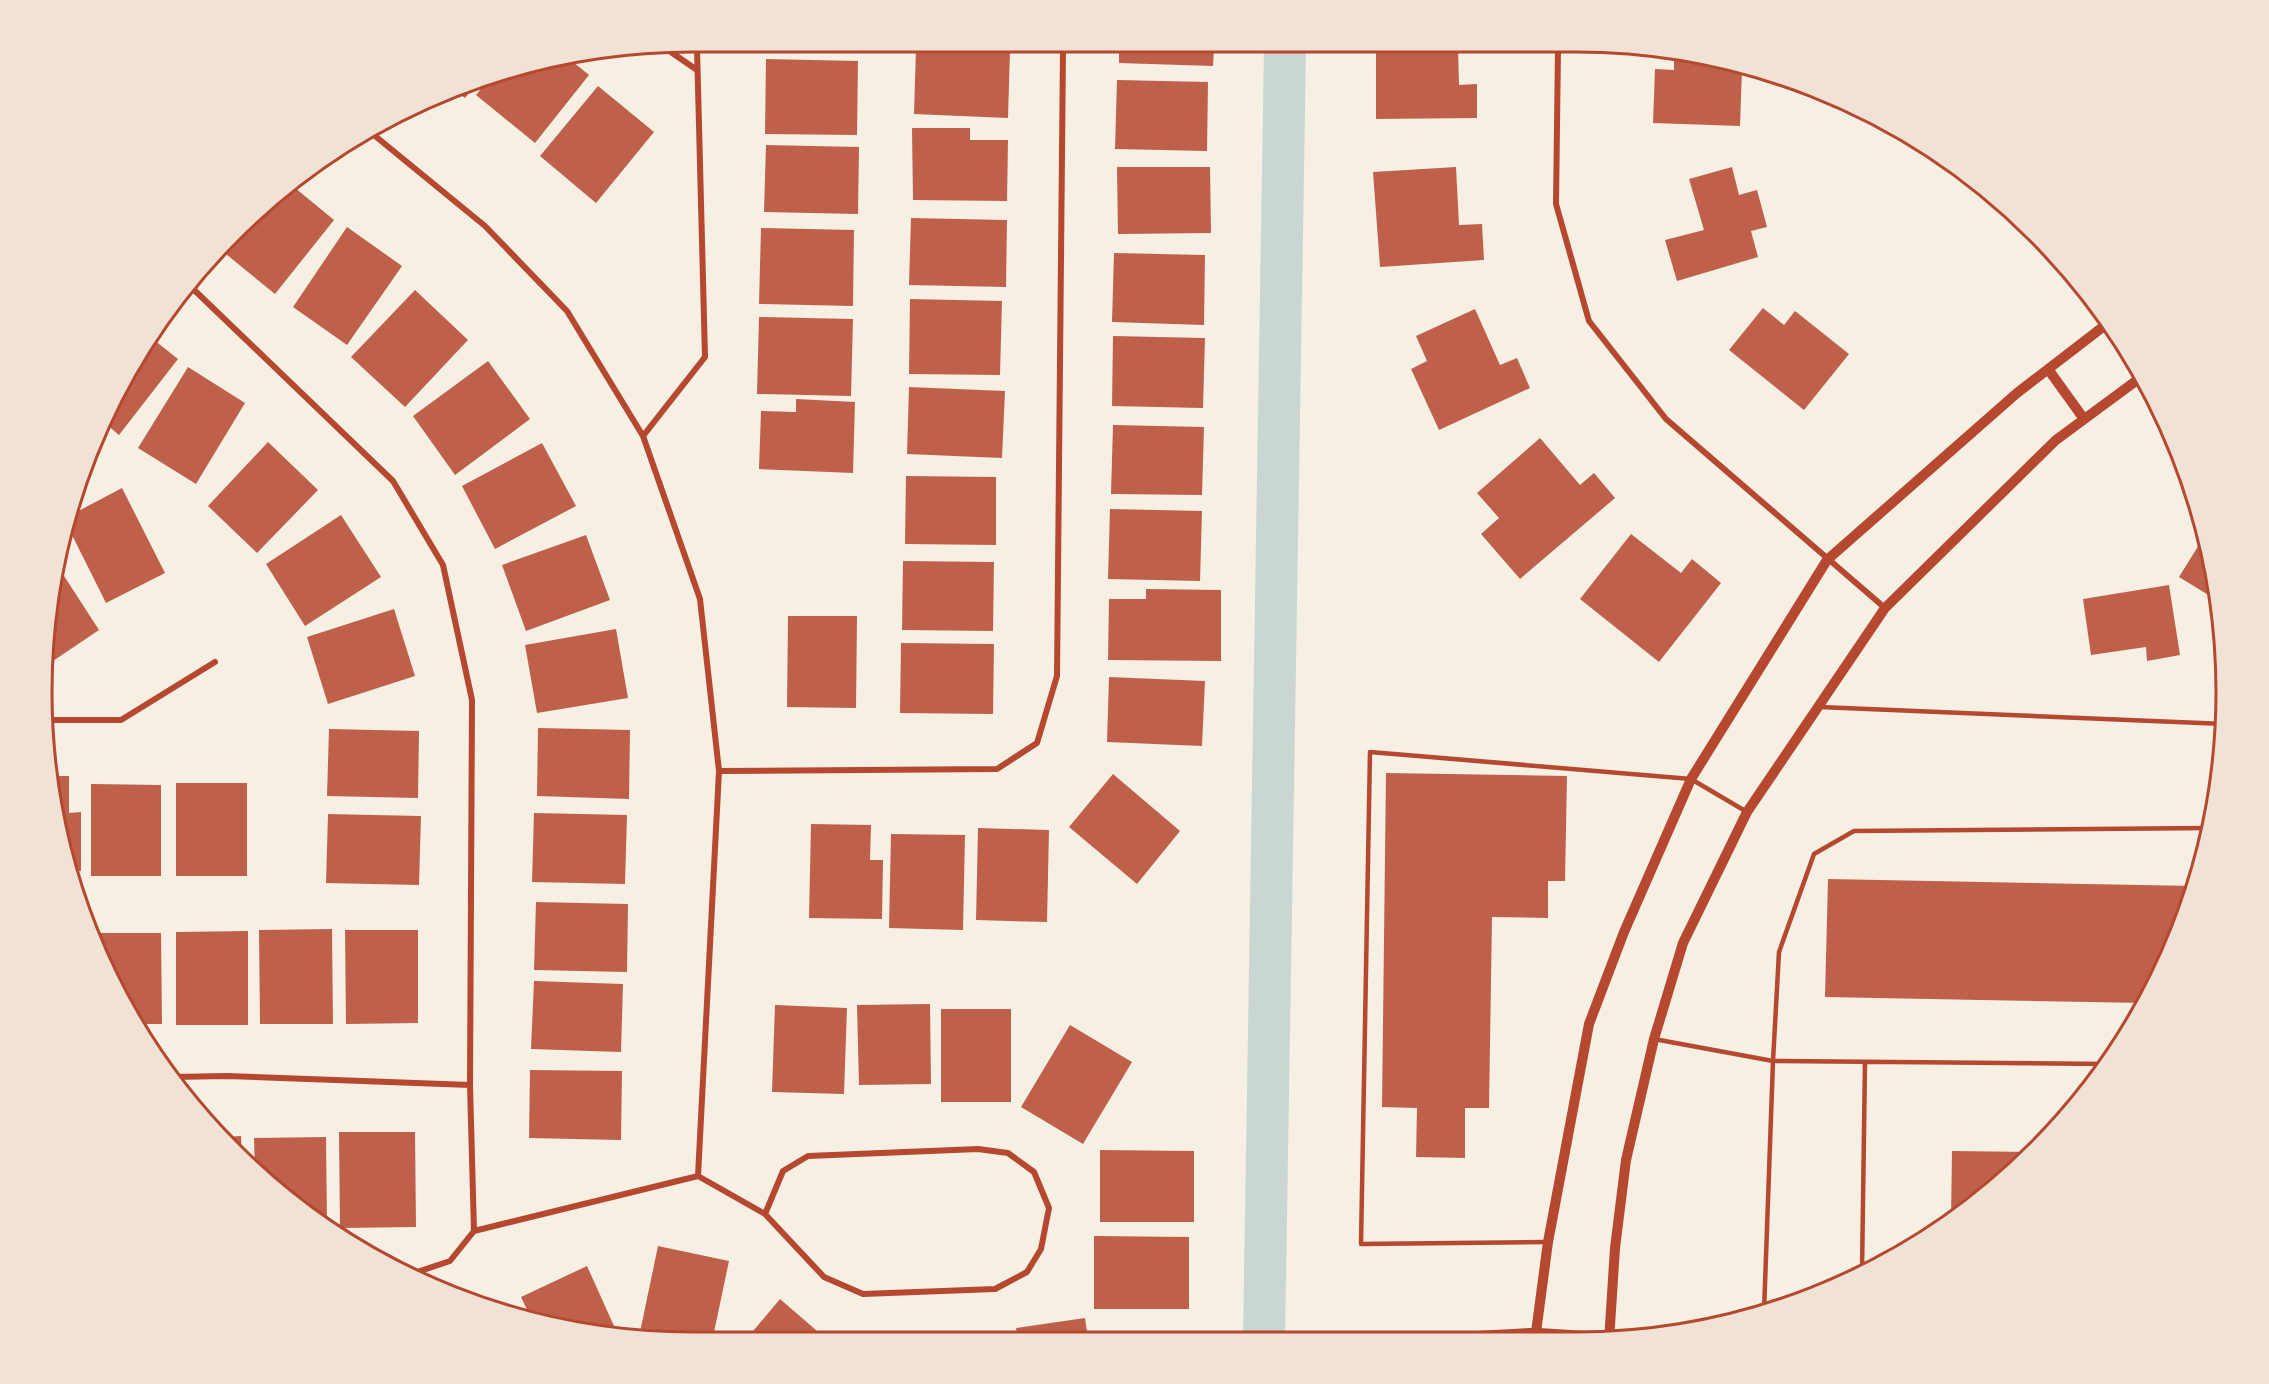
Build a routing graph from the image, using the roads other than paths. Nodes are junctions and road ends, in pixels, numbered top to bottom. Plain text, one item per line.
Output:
1 (697, 52) edge
2 (1063, 52) edge
3 (1558, 52) edge
4 (672, 53) edge
5 (697, 70) junction
6 (375, 136) edge
7 (195, 291) edge
8 (2102, 328) edge
9 (2048, 369) junction
10 (2136, 381) edge
11 (2084, 419) junction
12 (643, 436) junction
13 (1827, 560) junction
14 (1884, 608) junction
15 (215, 662) dead end
16 (1817, 707) junction
17 (53, 720) edge
18 (2215, 724) edge
19 (719, 771) junction
20 (1692, 779) junction
21 (1748, 812) junction
22 (2202, 828) edge
23 (1654, 1039) junction
24 (1773, 1061) junction
25 (1865, 1062) junction
26 (2097, 1064) edge
27 (182, 1077) edge
28 (470, 1085) junction
29 (698, 1176) junction
30 (765, 1214) junction
31 (474, 1231) junction
32 (1548, 1242) junction
33 (1862, 1265) edge
34 (420, 1271) edge
35 (1764, 1304) edge
36 (1610, 1330) edge
37 (1535, 1332) edge

1 - 5 street
2 - 19 street
3 - 13 street
4 - 5 street
5 - 12 street
6 - 12 street
7 - 28 street
8 - 9 street
9 - 11 street
9 - 13 street
10 - 11 street
11 - 14 street
12 - 19 street
13 - 14 street
13 - 20 street
14 - 16 street
15 - 17 street
16 - 18 lane
16 - 21 street
19 - 29 street
20 - 21 lane
20 - 32 street
20 - 32 lane
21 - 23 street
22 - 24 lane
23 - 24 lane
23 - 36 street
24 - 25 lane
24 - 35 lane
25 - 26 lane
25 - 33 lane
27 - 28 street
28 - 31 street
29 - 30 street
29 - 31 street
30 - 30 street
31 - 34 street
32 - 37 street

